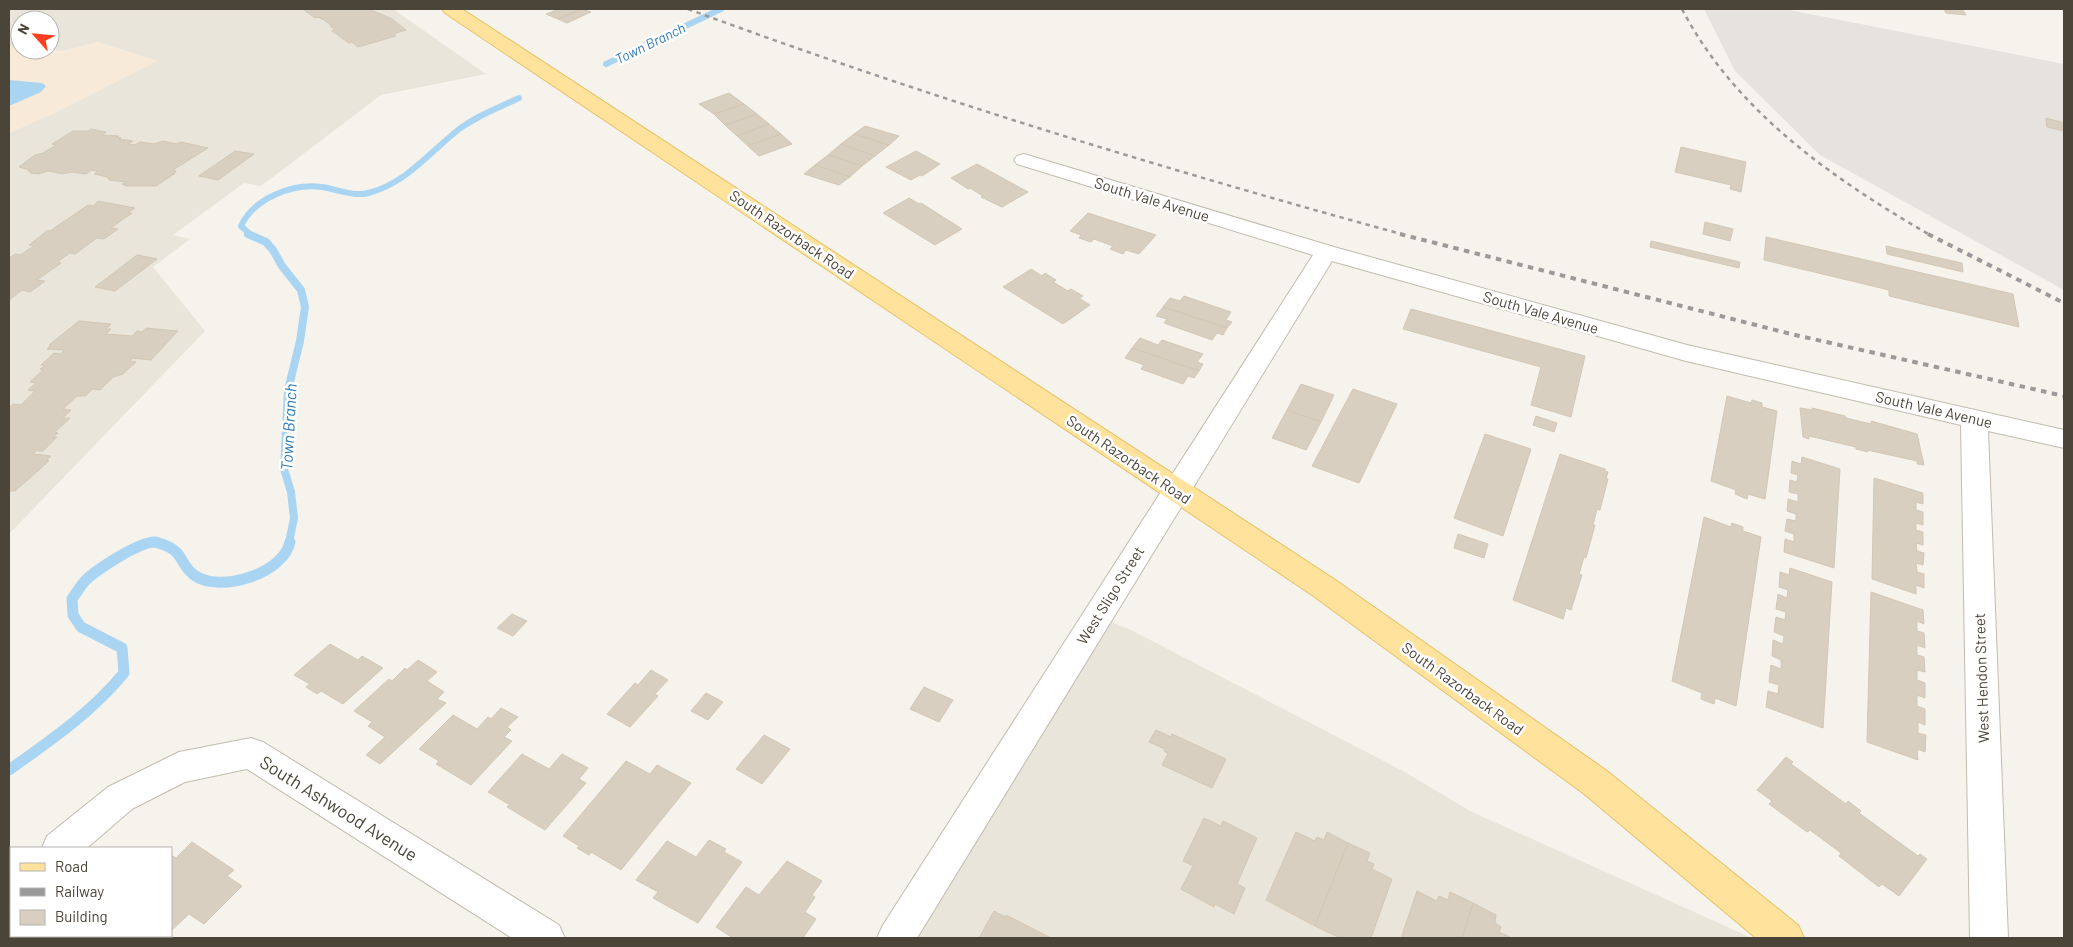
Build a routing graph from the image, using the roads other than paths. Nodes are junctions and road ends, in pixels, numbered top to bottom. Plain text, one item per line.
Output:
1 (451, 9) edge
2 (1024, 160) dead end
3 (1326, 252) junction
4 (1974, 419) junction
5 (2064, 439) edge
6 (1175, 490) junction
7 (61, 847) edge
8 (546, 938) edge
9 (896, 938) edge
10 (1785, 938) edge
11 (1989, 938) edge

1 - 6 main road, South Razorback Road
2 - 3 street, South Vale Avenue
3 - 4 street, South Vale Avenue
3 - 6 street, West Sligo Street
4 - 5 street, South Vale Avenue
4 - 11 street, West Hendon Street
6 - 9 street, West Sligo Street
6 - 10 main road, South Razorback Road
7 - 8 street, South Ashwood Avenue

